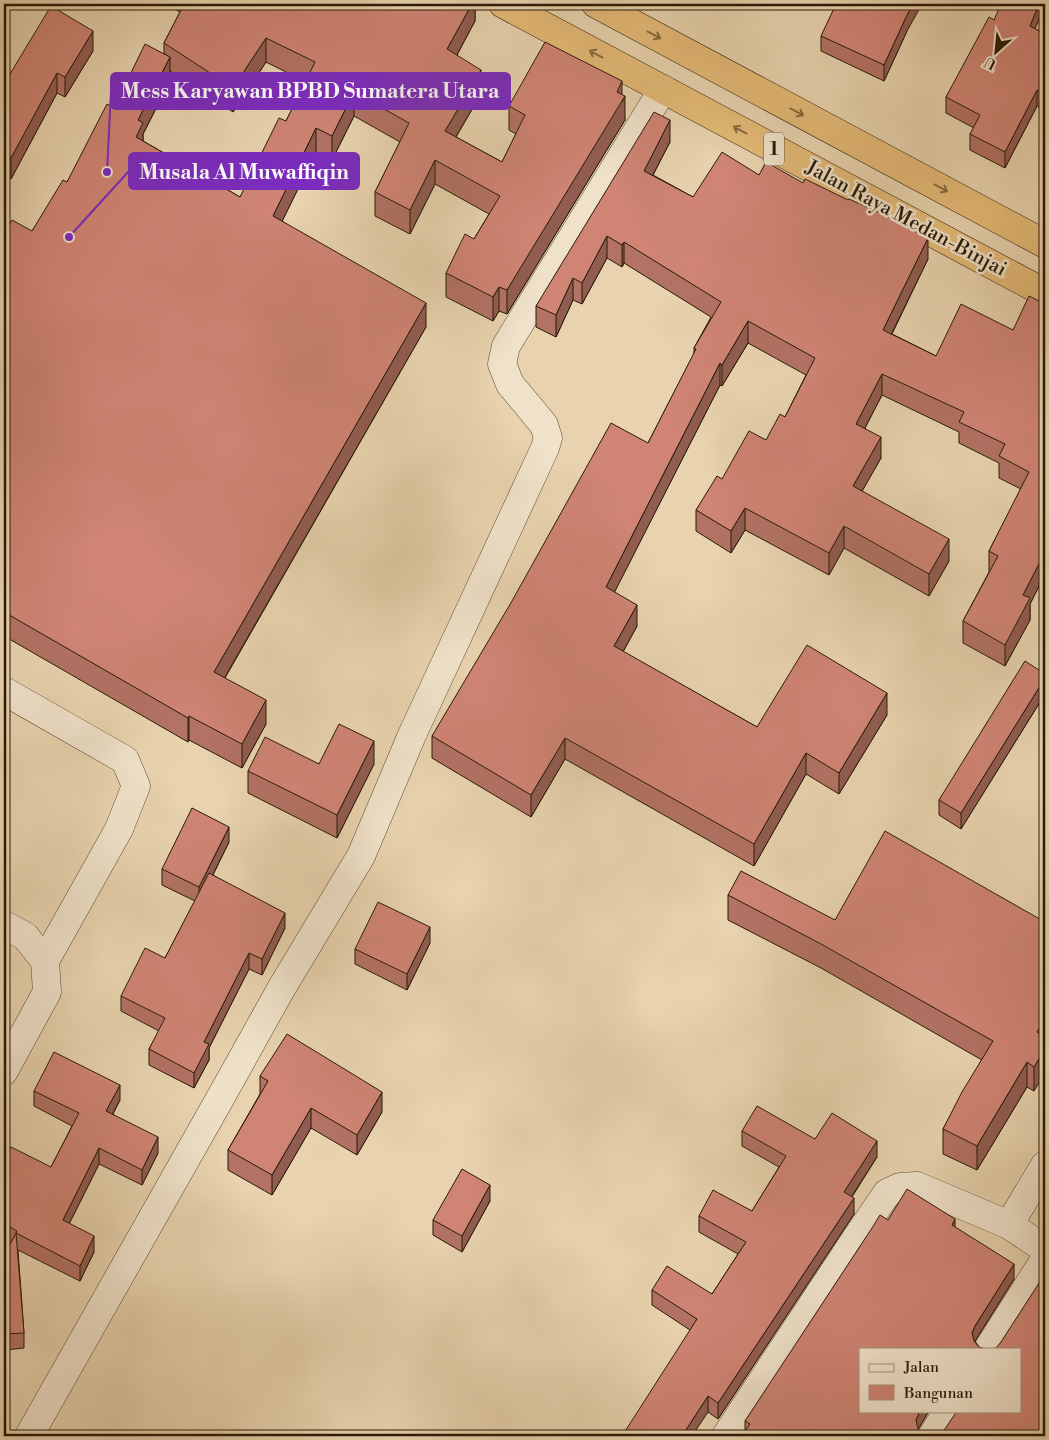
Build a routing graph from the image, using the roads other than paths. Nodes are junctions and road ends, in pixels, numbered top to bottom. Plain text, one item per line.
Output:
1 (503, 4) edge
2 (596, 4) edge
3 (663, 90) junction
4 (1045, 242) edge
5 (1045, 293) edge
6 (4, 691) edge
7 (4, 925) edge
8 (45, 962) junction
9 (4, 1072) edge
10 (1045, 1165) edge
11 (1009, 1224) junction
12 (1045, 1249) edge
13 (1045, 1259) edge
14 (989, 1348) edge
15 (947, 1412) edge
16 (29, 1436) edge
17 (726, 1436) edge
18 (932, 1436) edge

3 -> 1 highway, Jalan Raya Medan-Binjai / 1
2 -> 4 highway, 1
5 -> 3 highway, Jalan Raya Medan-Binjai / 1
3 - 16 street
6 - 8 street
7 - 8 street
8 - 9 street
10 - 11 street
11 - 12 street
11 - 17 street
13 - 14 street
15 - 18 street

